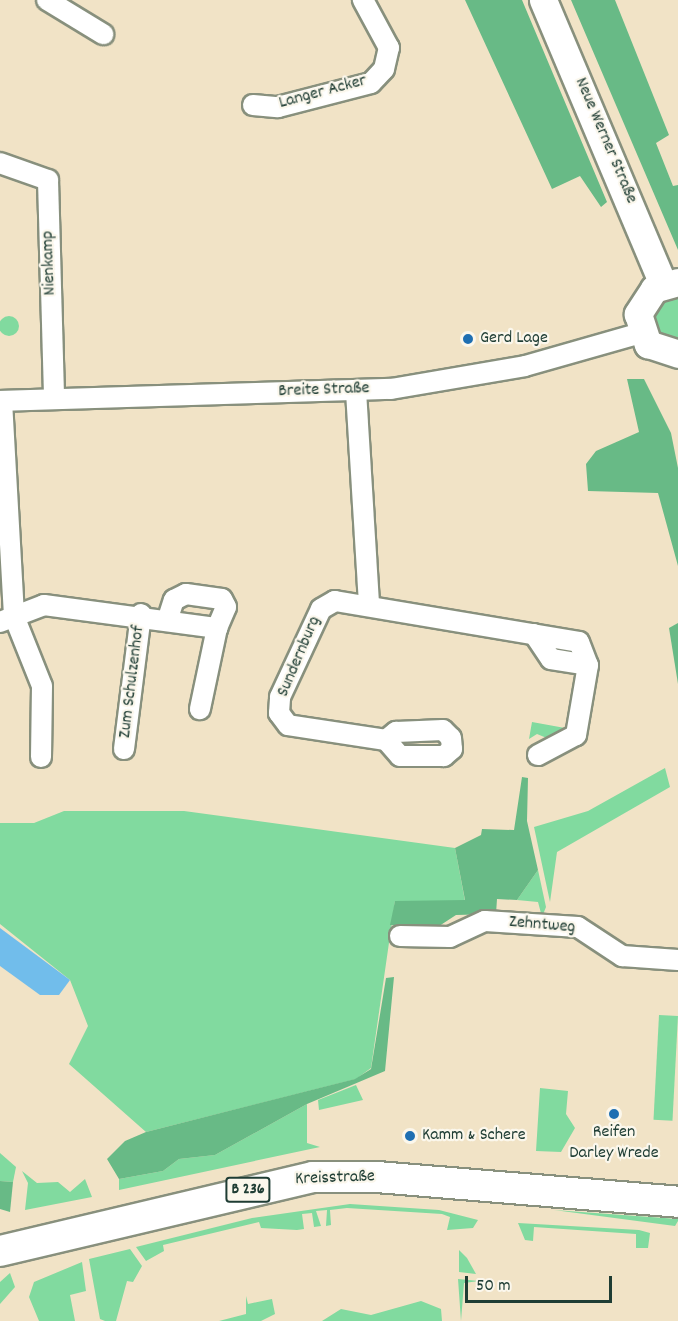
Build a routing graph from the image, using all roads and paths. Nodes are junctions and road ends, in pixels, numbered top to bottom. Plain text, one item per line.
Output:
1 (47, 0) edge
2 (363, 0) edge
3 (543, 0) edge
4 (103, 34) dead end
5 (253, 105) dead end
6 (0, 163) edge
7 (670, 283) edge
8 (641, 333) junction
9 (678, 354) edge
10 (356, 392) junction
11 (54, 397) junction
12 (1, 401) edge
13 (12, 582) junction
14 (44, 605) junction
15 (369, 605) junction
16 (141, 614) junction
17 (168, 618) junction
18 (7, 619) edge
19 (217, 628) junction
20 (200, 709) dead end
21 (386, 740) dead end
22 (124, 749) dead end
23 (538, 755) dead end
24 (41, 757) dead end
25 (400, 936) dead end
26 (678, 960) edge
27 (678, 1202) edge
28 (0, 1251) edge

1 - 4 street
2 - 5 street, Langer Acker
3 - 7 main road, Neue Werner Straße
6 - 11 street, Nienkamp
7 - 8 main road
8 - 9 main road
8 - 10 street, Breite Straße
10 - 11 street, Breite Straße
10 - 15 street
11 - 12 street, Breite Straße
12 - 13 street
13 - 14 street
13 - 18 street
14 - 16 street, Zum Schulzenhof
14 - 18 street, Zum Schulzenhof
15 - 21 street, Sundernburg
15 - 23 street, Sundernburg
16 - 17 street, Zum Schulzenhof
16 - 22 street, Zum Schulzenhof
17 - 19 street, Zum Schulzenhof
17 - 19 street, Zum Schulzenhof
18 - 24 street
19 - 20 street, Zum Schulzenhof
25 - 26 street, Zehntweg
27 - 28 main road, Kreisstraße / B 236

